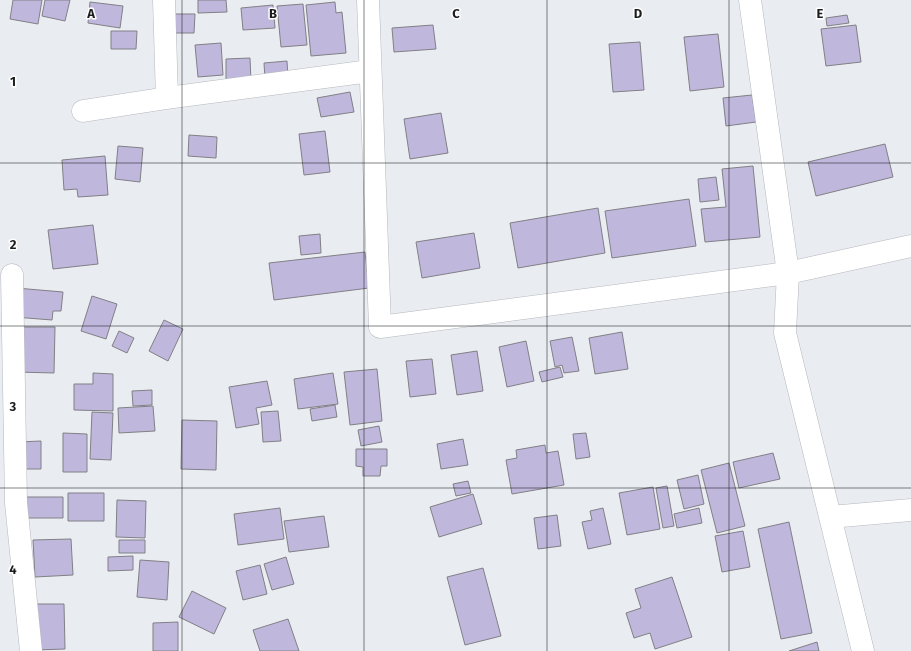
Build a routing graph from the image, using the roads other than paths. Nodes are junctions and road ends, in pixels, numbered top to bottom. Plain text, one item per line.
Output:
1 (164, 0) edge
2 (368, 0) edge
3 (750, 0) edge
4 (370, 71) junction
5 (167, 98) junction
6 (83, 111) dead end
7 (911, 246) edge
8 (788, 273) junction
9 (12, 275) dead end
10 (911, 510) edge
11 (830, 517) junction
12 (31, 651) edge
13 (863, 651) edge

1 - 5 street
2 - 4 street
3 - 8 street
4 - 5 street
4 - 8 street
5 - 6 street
7 - 8 street
8 - 11 street
9 - 12 street
10 - 11 street
11 - 13 street

